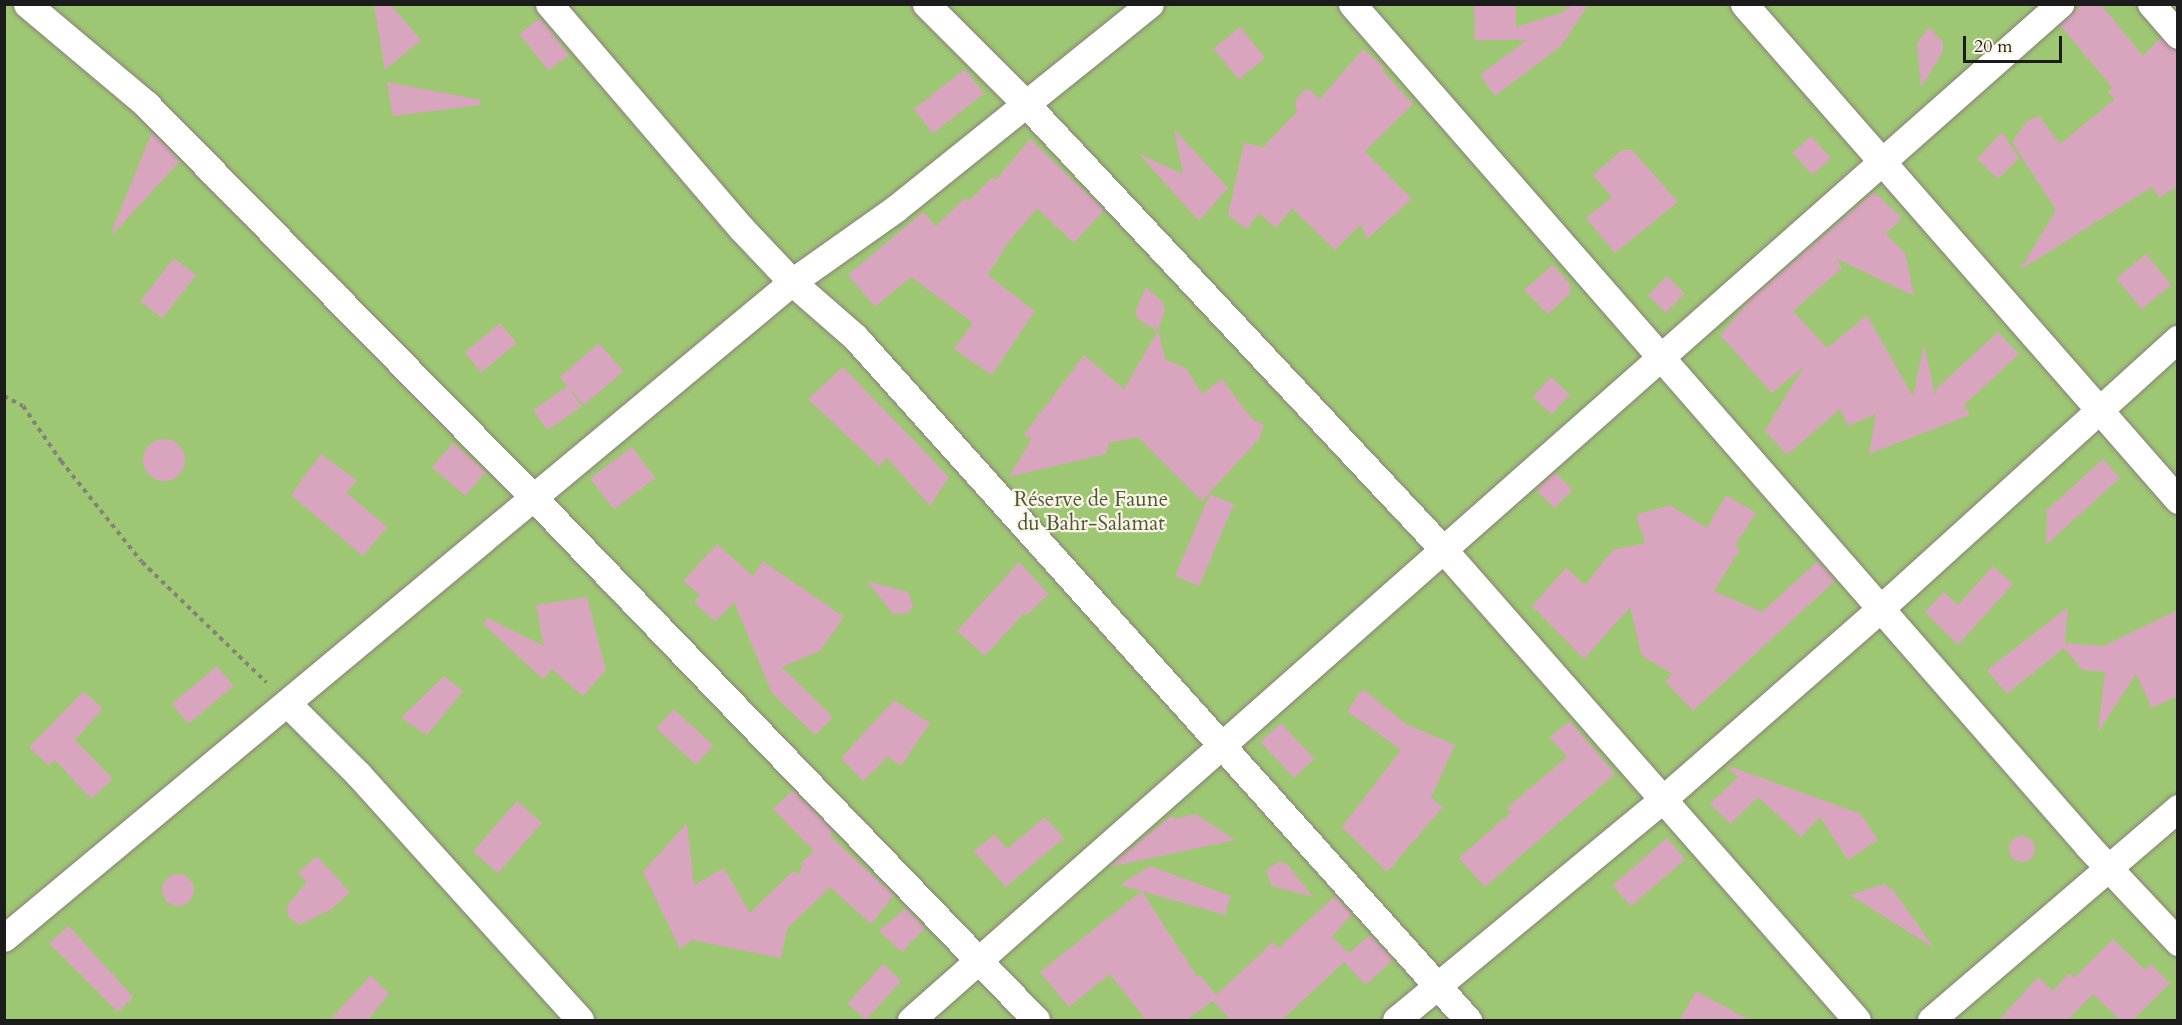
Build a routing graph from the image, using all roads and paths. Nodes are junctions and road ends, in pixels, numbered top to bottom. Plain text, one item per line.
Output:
1 (27, 4) edge
2 (549, 4) edge
3 (926, 4) edge
4 (1150, 4) edge
5 (1352, 4) edge
6 (1744, 4) edge
7 (2060, 4) edge
8 (2151, 4) edge
9 (2178, 34) edge
10 (1027, 105) junction
11 (1883, 162) junction
12 (792, 282) junction
13 (2178, 339) edge
14 (1661, 356) junction
15 (4, 396) edge
16 (2099, 410) junction
17 (532, 496) junction
18 (2178, 500) edge
19 (1442, 548) junction
20 (1881, 608) junction
21 (288, 704) junction
22 (1222, 746) junction
23 (1663, 799) junction
24 (2178, 808) edge
25 (2107, 867) junction
26 (4, 938) edge
27 (2178, 942) edge
28 (979, 958) junction
29 (1437, 985) junction
30 (580, 1020) edge
31 (911, 1020) edge
32 (1036, 1020) edge
33 (1396, 1020) edge
34 (1468, 1020) edge
35 (1857, 1020) edge
36 (1930, 1020) edge

1 - 17 street
2 - 12 street
3 - 10 street
4 - 10 street
5 - 14 street
6 - 11 street
7 - 11 street
8 - 9 street
10 - 12 street
10 - 19 street
11 - 14 street
11 - 16 street
12 - 17 street
12 - 22 street
13 - 16 street
14 - 19 street
14 - 20 street
15 - 21 path
16 - 18 street
16 - 20 street
17 - 21 street
17 - 28 street
19 - 22 street
19 - 23 street
20 - 23 street
20 - 25 street
21 - 26 street
21 - 30 street
22 - 28 street
22 - 29 street
23 - 29 street
23 - 35 street
24 - 25 street
25 - 27 street
25 - 36 street
28 - 31 street
28 - 32 street
29 - 33 street
29 - 34 street

